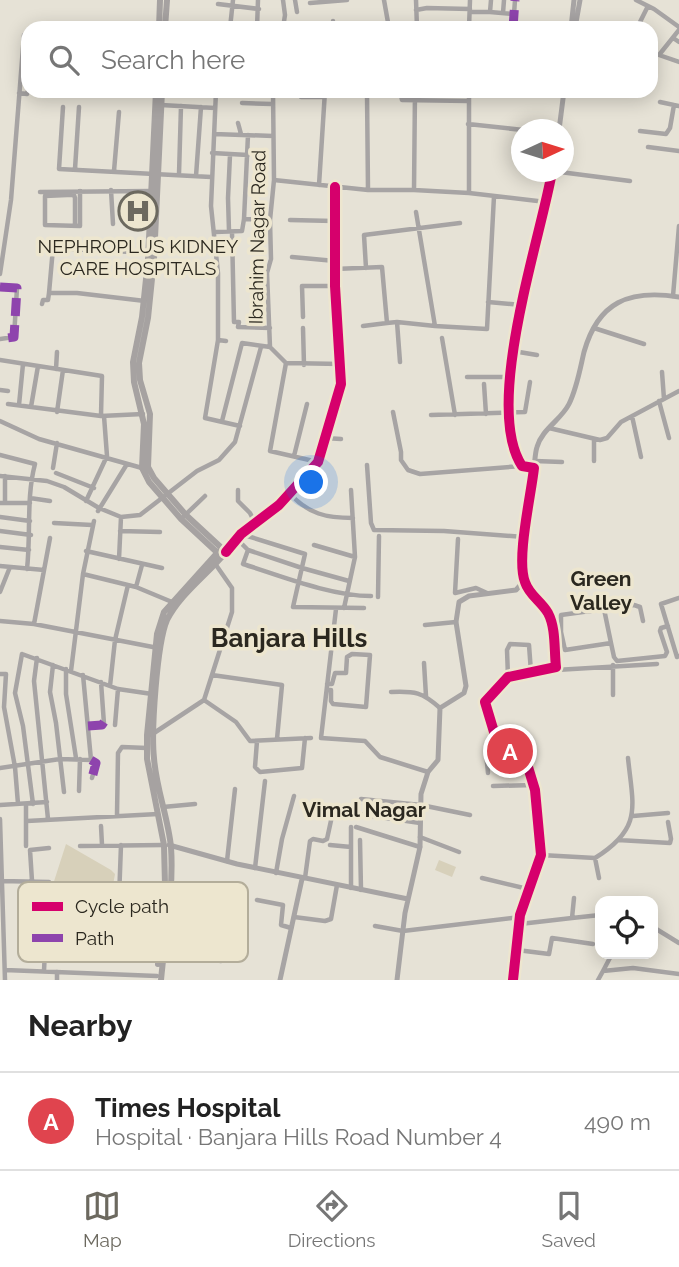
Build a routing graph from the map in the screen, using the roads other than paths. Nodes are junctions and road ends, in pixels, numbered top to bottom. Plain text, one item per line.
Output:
1 (160, 0) edge
2 (167, 0) edge
3 (258, 0) edge
4 (283, 0) edge
5 (295, 0) edge
6 (347, 0) edge
7 (384, 0) edge
8 (416, 0) edge
9 (427, 0) edge
10 (470, 0) edge
11 (491, 0) edge
12 (503, 0) edge
13 (514, 0) edge
14 (577, 0) edge
15 (636, 0) edge
16 (655, 0) edge
17 (233, 3) edge
18 (310, 3) dead end
19 (218, 4) dead end
20 (648, 6) junction
21 (426, 8) junction
22 (259, 9) junction
23 (654, 9) junction
24 (416, 10) junction
25 (470, 11) junction
26 (297, 12) dead end
27 (490, 12) junction
28 (503, 13) junction
29 (514, 14) junction
30 (159, 21) edge
31 (166, 21) edge
32 (231, 21) edge
33 (258, 21) edge
34 (284, 21) edge
35 (388, 21) edge
36 (416, 21) edge
37 (470, 21) edge
38 (514, 21) edge
39 (574, 21) edge
40 (640, 21) edge
41 (679, 28) edge
42 (673, 38) junction
43 (679, 42) edge
44 (679, 62) edge
45 (21, 70) edge
46 (19, 93) joint
47 (156, 98) edge
48 (162, 98) edge
49 (216, 98) edge
50 (272, 98) edge
51 (324, 98) edge
52 (367, 98) edge
53 (402, 98) edge
54 (563, 98) edge
55 (414, 100) junction
56 (468, 101) joint
57 (660, 102) dead end
58 (242, 103) dead end
59 (272, 104) junction
60 (162, 106) junction
61 (181, 106) junction
62 (676, 106) edge
63 (63, 107) dead end
64 (79, 107) dead end
65 (201, 107) junction
66 (215, 108) junction
67 (119, 111) dead end
68 (560, 119) edge
69 (238, 123) dead end
70 (468, 124) junction
71 (511, 129) edge
72 (640, 131) dead end
73 (214, 134) junction
74 (273, 134) junction
75 (248, 135) junction
76 (648, 147) dead end
77 (679, 151) edge
78 (212, 153) junction
79 (230, 155) junction
80 (248, 155) junction
81 (75, 169) junction
82 (114, 171) junction
83 (156, 172) junction
84 (179, 174) junction
85 (574, 174) edge
86 (196, 176) junction
87 (211, 177) junction
88 (274, 180) junction
89 (630, 181) dead end
90 (550, 182) edge
91 (319, 185) junction
92 (335, 187) junction
93 (111, 190) junction
94 (368, 190) junction
95 (414, 190) junction
96 (80, 191) junction
97 (152, 191) junction
98 (40, 192) dead end
99 (469, 193) junction
100 (67, 194) junction
101 (494, 195) junction
102 (547, 202) junction
103 (416, 212) dead end
104 (243, 219) junction
105 (270, 220) junction
106 (290, 220) dead end
107 (334, 221) junction
108 (460, 223) dead end
109 (113, 224) dead end
110 (79, 226) junction
111 (679, 226) edge
112 (420, 229) junction
113 (215, 232) junction
114 (231, 232) junction
115 (679, 240) edge
116 (40, 248) dead end
117 (53, 248) junction
118 (151, 253) junction
119 (292, 257) dead end
120 (335, 261) junction
121 (366, 268) junction
122 (335, 269) junction
123 (0, 274) edge
124 (335, 286) junction
125 (0, 287) edge
126 (49, 293) junction
127 (676, 297) edge
128 (147, 301) junction
129 (488, 302) junction
130 (42, 304) dead end
131 (522, 305) junction
132 (303, 317) dead end
133 (387, 323) junction
134 (397, 323) junction
135 (363, 326) dead end
136 (435, 327) junction
137 (270, 328) junction
138 (303, 328) dead end
139 (594, 328) junction
140 (442, 338) dead end
141 (0, 339) edge
142 (218, 340) junction
143 (226, 341) dead end
144 (644, 344) dead end
145 (261, 347) junction
146 (271, 347) junction
147 (513, 351) junction
148 (57, 352) dead end
149 (537, 355) dead end
150 (0, 360) edge
151 (400, 362) dead end
152 (286, 363) junction
153 (23, 364) junction
154 (341, 364) junction
155 (304, 365) junction
156 (38, 366) junction
157 (56, 369) junction
158 (63, 370) junction
159 (662, 372) dead end
160 (467, 377) dead end
161 (511, 377) junction
162 (530, 382) dead end
163 (484, 384) dead end
164 (0, 390) edge
165 (8, 391) dead end
166 (679, 391) edge
167 (662, 400) junction
168 (8, 404) dead end
169 (307, 404) dead end
170 (19, 405) junction
171 (31, 407) junction
172 (57, 412) junction
173 (393, 412) dead end
174 (508, 413) junction
175 (147, 414) junction
176 (486, 414) junction
177 (431, 415) dead end
178 (455, 415) junction
179 (103, 416) junction
180 (632, 416) junction
181 (0, 421) edge
182 (222, 421) junction
183 (240, 426) junction
184 (549, 428) junction
185 (325, 438) junction
186 (669, 438) dead end
187 (341, 439) dead end
188 (594, 439) junction
189 (57, 443) junction
190 (0, 455) edge
191 (107, 456) junction
192 (294, 456) junction
193 (640, 457) dead end
194 (535, 461) junction
195 (594, 461) dead end
196 (318, 462) junction
197 (562, 463) dead end
198 (127, 464) junction
199 (367, 465) dead end
200 (522, 466) junction
201 (142, 468) junction
202 (534, 468) junction
203 (2, 476) edge
204 (31, 479) junction
205 (93, 488) junction
206 (238, 490) dead end
207 (351, 490) dead end
208 (289, 494) junction
209 (165, 496) junction
210 (205, 496) dead end
211 (30, 501) junction
212 (50, 501) dead end
213 (86, 501) junction
214 (3, 503) edge
215 (98, 510) junction
216 (0, 516) edge
217 (121, 517) junction
218 (183, 517) junction
219 (353, 518) junction
220 (30, 521) junction
221 (54, 523) dead end
222 (255, 523) junction
223 (0, 531) edge
224 (120, 531) junction
225 (160, 532) dead end
226 (31, 535) junction
227 (238, 536) junction
228 (379, 536) dead end
229 (524, 537) junction
230 (50, 538) dead end
231 (458, 539) dead end
232 (314, 545) dead end
233 (0, 547) edge
234 (29, 550) junction
235 (248, 550) junction
236 (86, 551) junction
237 (222, 552) junction
238 (355, 557) junction
239 (118, 559) junction
240 (142, 565) junction
241 (216, 565) junction
242 (0, 566) edge
243 (10, 567) junction
244 (162, 568) dead end
245 (302, 568) junction
246 (27, 569) junction
247 (44, 570) junction
248 (83, 574) junction
249 (349, 581) junction
250 (524, 581) junction
251 (2, 582) edge
252 (299, 582) junction
253 (128, 585) junction
254 (136, 587) junction
255 (0, 592) edge
256 (487, 593) junction
257 (346, 594) junction
258 (371, 596) dead end
259 (378, 597) dead end
260 (679, 598) edge
261 (172, 601) junction
262 (344, 608) junction
263 (364, 608) dead end
264 (336, 609) junction
265 (604, 609) junction
266 (0, 621) edge
267 (643, 621) dead end
268 (456, 622) junction
269 (34, 624) junction
270 (425, 625) dead end
271 (667, 626) junction
272 (561, 632) junction
273 (553, 633) junction
274 (75, 634) junction
275 (115, 640) junction
276 (611, 643) junction
277 (159, 648) junction
278 (679, 656) edge
279 (37, 658) junction
280 (424, 663) dead end
281 (657, 664) dead end
282 (52, 665) junction
283 (613, 665) junction
284 (68, 670) junction
285 (556, 670) dead end
286 (531, 672) junction
287 (0, 674) edge
288 (83, 675) junction
289 (212, 675) junction
290 (508, 677) junction
291 (101, 682) junction
292 (110, 686) junction
293 (327, 687) junction
294 (118, 689) junction
295 (391, 692) dead end
296 (153, 694) junction
297 (613, 695) dead end
298 (426, 696) junction
299 (204, 700) junction
300 (440, 708) junction
301 (115, 725) dead end
302 (88, 726) junction
303 (494, 732) junction
304 (150, 735) junction
305 (277, 739) junction
306 (257, 740) junction
307 (147, 748) junction
308 (628, 758) dead end
309 (60, 759) junction
310 (78, 759) junction
311 (91, 760) junction
312 (43, 763) junction
313 (29, 765) junction
314 (15, 767) junction
315 (0, 768) edge
316 (428, 772) junction
317 (488, 773) dead end
318 (92, 778) dead end
319 (265, 782) dead end
320 (534, 785) junction
321 (493, 786) dead end
322 (235, 789) dead end
323 (79, 791) dead end
324 (64, 793) dead end
325 (294, 796) dead end
326 (361, 799) dead end
327 (47, 802) junction
328 (18, 804) junction
329 (30, 804) junction
330 (195, 804) dead end
331 (0, 805) edge
332 (421, 805) junction
333 (162, 807) junction
334 (352, 813) dead end
335 (668, 813) dead end
336 (158, 814) junction
337 (117, 815) junction
338 (470, 815) dead end
339 (332, 816) dead end
340 (633, 816) junction
341 (0, 819) edge
342 (48, 819) junction
343 (27, 821) junction
344 (668, 822) dead end
345 (420, 823) junction
346 (101, 826) dead end
347 (420, 837) junction
348 (360, 840) dead end
349 (618, 840) junction
350 (102, 845) junction
351 (121, 845) junction
352 (167, 845) junction
353 (330, 845) dead end
354 (26, 846) dead end
355 (80, 846) dead end
356 (420, 846) junction
357 (351, 847) junction
358 (49, 848) dead end
359 (459, 852) dead end
360 (541, 855) junction
361 (595, 858) junction
362 (227, 862) junction
363 (255, 868) junction
364 (0, 869) edge
365 (276, 873) junction
366 (482, 878) dead end
367 (599, 878) dead end
368 (303, 879) junction
369 (1, 881) edge
370 (32, 881) junction
371 (49, 882) dead end
372 (120, 882) edge
373 (164, 882) edge
374 (168, 882) edge
375 (337, 885) junction
376 (351, 888) junction
377 (361, 890) junction
378 (528, 890) junction
379 (574, 898) dead end
380 (408, 899) junction
381 (257, 900) dead end
382 (595, 916) edge
383 (293, 917) junction
384 (572, 918) junction
385 (520, 921) junction
386 (375, 926) dead end
387 (291, 928) junction
388 (658, 930) edge
389 (402, 931) junction
390 (679, 943) edge
391 (593, 944) dead end
392 (517, 950) junction
393 (609, 959) edge
394 (44, 962) edge
395 (5, 970) junction
396 (44, 971) junction
397 (603, 971) junction
398 (57, 972) junction
399 (679, 974) edge
400 (158, 979) edge
401 (5, 980) edge
402 (57, 980) edge
403 (280, 980) edge
404 (397, 980) edge
405 (515, 980) edge
406 (598, 980) edge

1 - 30 main road
2 - 31 main road
3 - 22 street
4 - 34 street
5 - 26 street
6 - 18 street
7 - 35 street
8 - 24 street
9 - 21 street
10 - 25 street
11 - 27 street
12 - 28 street
13 - 29 street
14 - 39 street
15 - 20 street
16 - 23 street
17 - 19 street
17 - 22 street
17 - 32 street
20 - 23 street
20 - 40 street
21 - 24 street
21 - 25 street
22 - 33 street
23 - 41 street
24 - 36 street
25 - 27 street
25 - 37 street
27 - 28 street
28 - 29 street
29 - 38 street
41 - 42 street
42 - 43 street
42 - 44 street
45 - 46 street
46 - 123 street
47 - 83 main road
48 - 60 main road
49 - 66 street
50 - 59 street, Ibrahim Nagar Road
51 - 91 street
52 - 94 street
53 - 55 street
54 - 68 street
55 - 56 street
55 - 95 street
56 - 70 street
57 - 62 street
58 - 59 street
59 - 74 street, Ibrahim Nagar Road
60 - 61 street
60 - 83 main road
61 - 65 street
61 - 84 street
62 - 72 street
63 - 81 street
64 - 81 street
65 - 66 street
65 - 86 street
66 - 73 street
67 - 82 street
69 - 74 street
70 - 71 street
70 - 99 street
73 - 75 street
73 - 78 street
74 - 75 street
74 - 88 street, Ibrahim Nagar Road
75 - 80 street
76 - 77 street
78 - 79 street
78 - 87 street
79 - 80 street
79 - 114 street
80 - 104 street
81 - 82 street
82 - 83 street
83 - 84 street
83 - 97 main road
83 - 118 main road
84 - 86 street
85 - 89 street
86 - 87 street
87 - 113 street
88 - 91 street
88 - 105 street, Ibrahim Nagar Road
90 - 102 street
91 - 92 street
92 - 94 street
92 - 107 street
93 - 96 street
93 - 97 street
93 - 109 street
94 - 95 street
95 - 99 street
96 - 100 street
96 - 110 street
97 - 118 main road
98 - 100 street
99 - 101 street
100 - 110 street
100 - 110 street
101 - 102 street
101 - 129 street
102 - 131 street
103 - 112 street
104 - 105 street
104 - 114 street
105 - 137 street, Ibrahim Nagar Road
106 - 107 street
107 - 120 street
108 - 112 street
111 - 115 street
112 - 121 street
112 - 136 street
113 - 114 street
113 - 142 street
114 - 137 street
115 - 127 street
116 - 117 street
117 - 118 street
117 - 126 street
118 - 128 main road
119 - 120 street
120 - 122 street
121 - 122 street
121 - 133 street
122 - 124 street
124 - 132 street
124 - 154 street
125 - 141 street
126 - 128 street
126 - 130 street
127 - 139 street
128 - 175 main road
129 - 131 street
129 - 136 street
131 - 147 street
133 - 134 street
133 - 135 street
134 - 136 street
134 - 151 street
137 - 146 street, Ibrahim Nagar Road
138 - 155 street
139 - 144 street
139 - 184 street
140 - 178 street
142 - 143 street
142 - 182 street
145 - 146 street
145 - 182 street
145 - 183 street
146 - 152 street, Ibrahim Nagar Road
147 - 149 street
147 - 161 street
148 - 157 street
150 - 153 street
152 - 155 street
152 - 192 street
153 - 156 street
153 - 170 street
154 - 155 street
154 - 185 street
156 - 157 street
156 - 171 street
157 - 158 street
158 - 172 street
158 - 179 street
159 - 167 street
160 - 161 street
161 - 174 street
162 - 174 street
163 - 176 street
164 - 165 street
166 - 167 street
167 - 180 street
167 - 186 street
168 - 170 street
169 - 192 street
170 - 171 street
171 - 172 street
172 - 179 street
173 - 200 street
174 - 176 street
174 - 200 street
175 - 179 street
175 - 201 main road
175 - 209 main road
176 - 178 street
177 - 178 street
179 - 191 street
180 - 188 street
180 - 193 street
181 - 189 street
182 - 183 street
183 - 209 street
184 - 188 street
184 - 194 street
185 - 187 street
185 - 196 street
188 - 195 street
189 - 191 street
189 - 205 street
190 - 204 street
191 - 198 street
191 - 205 street
192 - 196 street
194 - 197 street
194 - 202 street
196 - 208 street
198 - 201 street
198 - 215 street
199 - 229 street
200 - 202 street
201 - 209 main road
202 - 229 street
203 - 204 street
203 - 214 street
204 - 211 street
204 - 213 street
205 - 213 street
206 - 222 street
207 - 219 street
208 - 219 street
208 - 222 street
209 - 217 street
209 - 218 main road
210 - 218 street
211 - 212 street
211 - 214 street
211 - 220 street
213 - 215 street
215 - 217 street
216 - 220 street
217 - 224 street
218 - 237 main road
219 - 238 street
220 - 226 street
221 - 236 street
222 - 227 street
223 - 226 street
224 - 225 street
224 - 239 street
226 - 234 street
227 - 235 street
227 - 237 street
227 - 245 street
228 - 259 street
229 - 250 street
230 - 247 street
231 - 256 street
232 - 238 street
233 - 234 street
234 - 246 street
235 - 245 street
235 - 252 street
236 - 239 street
236 - 248 street
237 - 241 main road
237 - 261 main road
238 - 249 street
239 - 240 street
240 - 244 street
240 - 254 street
241 - 277 main road
241 - 289 street
242 - 243 street
243 - 246 street
243 - 251 street
245 - 249 street
245 - 252 street
246 - 247 street
247 - 269 street
248 - 253 street
248 - 274 street
249 - 257 street
250 - 256 street
250 - 273 street
251 - 255 street
252 - 257 street
252 - 264 street
253 - 254 street
253 - 275 street
254 - 261 street
256 - 268 street
257 - 258 street
257 - 262 street
260 - 271 street
261 - 277 main road
262 - 263 street
262 - 264 street
264 - 293 street
265 - 267 street
265 - 272 street
265 - 276 street
266 - 269 street
268 - 270 street
268 - 300 street
269 - 274 street
271 - 276 street
271 - 278 street
272 - 273 street
272 - 276 street
273 - 286 street
274 - 275 street
274 - 284 street
275 - 277 street
275 - 292 street
277 - 296 main road
279 - 282 street
279 - 312 street
279 - 313 street
280 - 298 street
281 - 283 street
282 - 284 street
282 - 309 street
283 - 285 street
283 - 297 street
284 - 288 street
284 - 310 street
286 - 290 street
286 - 290 street
287 - 314 street
288 - 291 street
288 - 302 street
289 - 299 street
289 - 305 street
290 - 303 street
291 - 292 street
291 - 302 street
292 - 294 street
293 - 293 street
293 - 316 street
294 - 296 street
294 - 301 street
295 - 298 street
296 - 304 main road
298 - 300 street
299 - 304 street
299 - 306 street
300 - 316 street
302 - 311 street
303 - 317 street
303 - 320 street
304 - 307 main road
304 - 333 main road
305 - 306 street
305 - 306 street
307 - 336 main road
307 - 337 street
308 - 340 street
309 - 310 street
309 - 312 street
309 - 324 street
310 - 311 street
310 - 323 street
311 - 318 street
312 - 313 street
312 - 327 street
313 - 314 street
313 - 329 street
314 - 315 street
314 - 328 street
316 - 332 street
319 - 363 street
320 - 321 street
320 - 360 street
322 - 362 street
325 - 365 street
326 - 332 street
327 - 329 street
327 - 342 street
328 - 329 street
328 - 331 street
329 - 343 street
330 - 333 street
332 - 338 street
332 - 345 street
333 - 352 main road
334 - 345 street
335 - 340 street
336 - 337 street
336 - 352 main road
337 - 342 street
339 - 368 street
340 - 349 street
341 - 364 street
342 - 343 street
343 - 354 street
344 - 349 street
345 - 347 street
346 - 350 street
347 - 356 street
347 - 359 street
348 - 377 street
349 - 361 street
350 - 351 street
350 - 355 street
351 - 352 street
351 - 372 street
352 - 362 street
352 - 373 main road
352 - 374 main road
353 - 357 street
356 - 357 street
356 - 380 street
357 - 376 street
358 - 370 street
360 - 361 street
360 - 378 street
361 - 367 street
362 - 363 street
363 - 365 street
364 - 369 street
365 - 368 street
366 - 378 street
368 - 375 street
368 - 383 street
369 - 370 street
369 - 395 street
370 - 371 street
375 - 376 street
375 - 383 street
376 - 377 street
377 - 380 street
378 - 385 street
379 - 384 street
380 - 389 street
381 - 387 street
382 - 384 street
383 - 387 street
384 - 385 street
385 - 389 street
385 - 392 street
386 - 389 street
387 - 403 street
388 - 390 street
389 - 404 street
391 - 392 street
392 - 405 street
393 - 397 street
394 - 396 street
395 - 396 street
395 - 401 street
396 - 398 street
397 - 399 street
397 - 406 street
398 - 400 street
398 - 402 street

